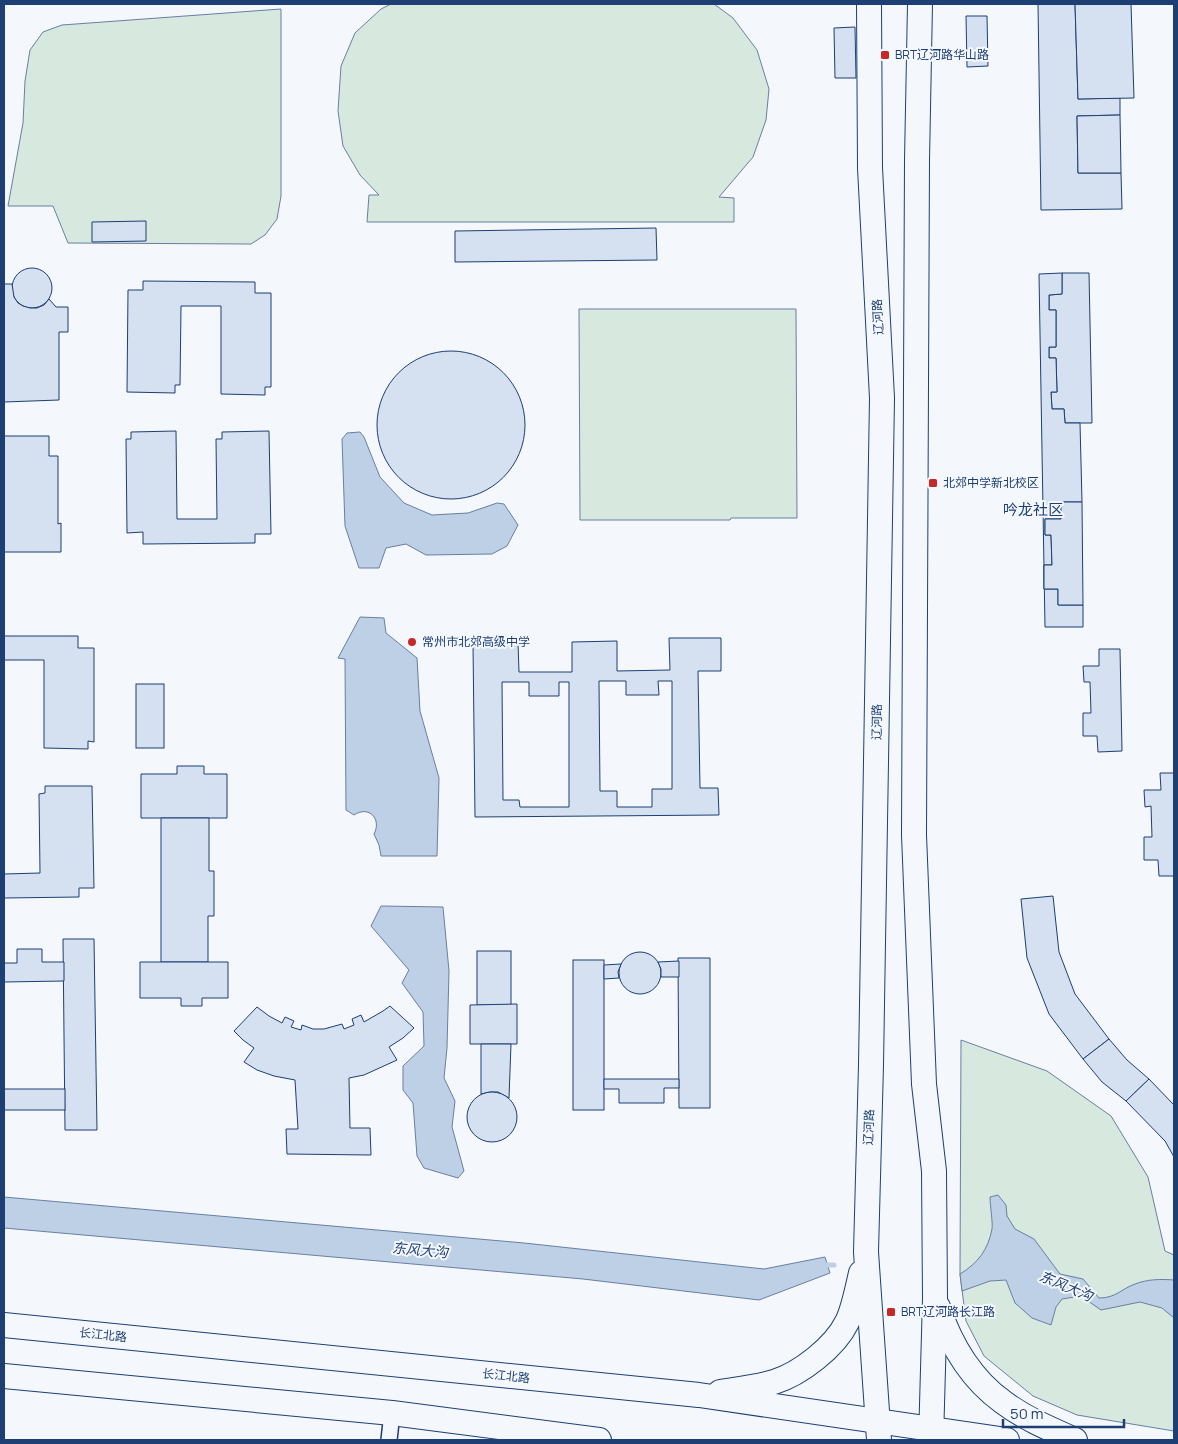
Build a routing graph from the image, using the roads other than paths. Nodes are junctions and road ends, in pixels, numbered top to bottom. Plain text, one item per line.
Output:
1 (869, 4) edge
2 (920, 4) edge
3 (863, 1288) junction
4 (935, 1295) junction
5 (4, 1325) edge
6 (4, 1376) edge
7 (699, 1396) junction
8 (392, 1413) junction
9 (879, 1431) edge
10 (931, 1435) edge
11 (389, 1440) edge
12 (599, 1440) edge
13 (1007, 1440) edge
14 (1075, 1440) edge

1 - 3 main road, 辽河路
2 - 4 main road
3 - 7 main road
3 - 9 main road
4 - 10 main road
4 - 14 main road
5 - 7 main road, 长江北路
6 - 8 main road
7 - 9 main road, 长江北路
8 - 11 street
8 - 12 main road
9 - 10 main road, 长江北路
10 - 13 main road, 长江北路

